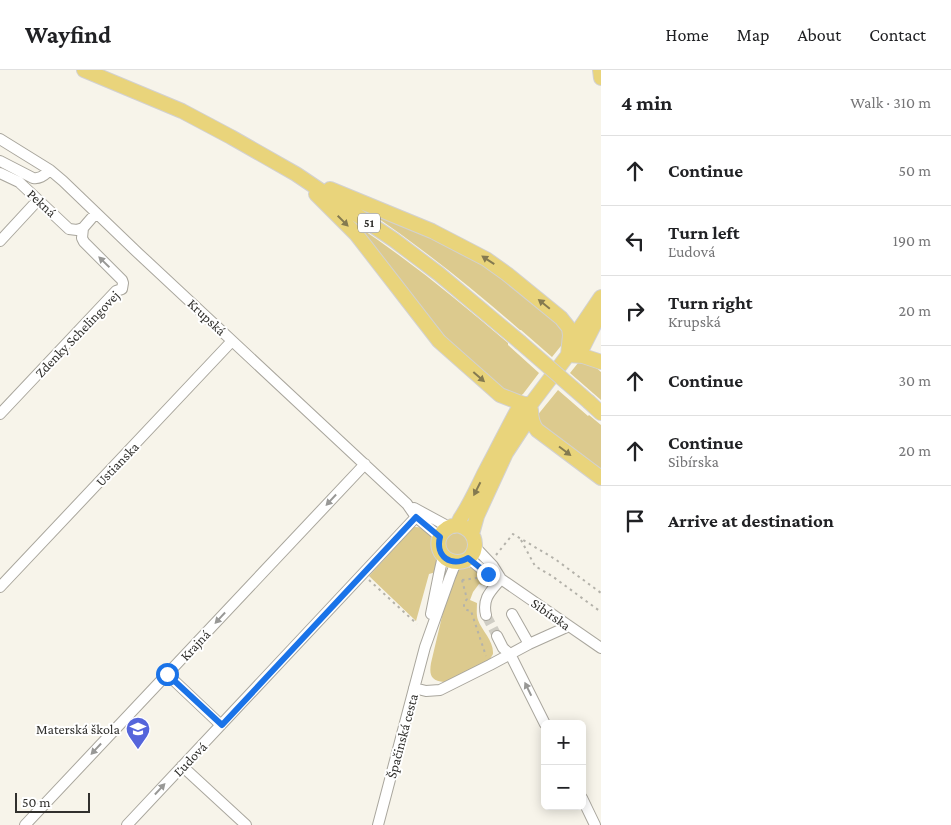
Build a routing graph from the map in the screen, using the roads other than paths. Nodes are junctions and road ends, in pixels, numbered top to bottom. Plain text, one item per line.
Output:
1 (84, 70) edge
2 (600, 70) edge
3 (601, 78) edge
4 (0, 139) edge
5 (0, 161) edge
6 (50, 170) junction
7 (0, 173) edge
8 (296, 174) junction
9 (38, 200) junction
10 (96, 213) junction
11 (83, 228) junction
12 (0, 241) edge
13 (601, 297) edge
14 (596, 311) edge
15 (561, 318) junction
16 (591, 332) junction
17 (232, 341) junction
18 (568, 355) junction
19 (601, 362) edge
20 (500, 395) junction
21 (530, 404) junction
22 (601, 413) edge
23 (0, 414) edge
24 (544, 435) junction
25 (509, 437) junction
26 (365, 464) junction
27 (601, 478) edge
28 (407, 504) junction
29 (416, 517) junction
30 (448, 530) junction
31 (468, 550) junction
32 (443, 556) junction
33 (501, 579) junction
34 (0, 587) edge
35 (512, 614) dead end
36 (486, 615) tunnel mouth
37 (569, 626) junction
38 (497, 636) tunnel mouth
39 (529, 644) junction
40 (425, 647) junction
41 (601, 648) edge
42 (510, 654) junction
43 (167, 674) junction
44 (414, 688) junction
45 (543, 720) edge
46 (222, 725) junction
47 (182, 766) junction
48 (586, 806) edge
49 (25, 825) edge
50 (127, 825) edge
51 (246, 825) edge
52 (378, 825) edge
53 (596, 825) edge

1 - 8 main road, 51
2 - 3 main road
4 - 6 street, Krupská
5 - 6 street
6 - 10 street, Krupská
7 - 9 street, Pekná
15 -> 8 main road
8 -> 20 main road
8 - 22 main road, 51, bridge
9 - 11 street, Pekná
9 - 12 street
10 - 11 street
10 - 17 street, Krupská
23 -> 11 street, Zdenky Schelingovej
13 - 14 main road
14 - 15 main road
14 - 16 main road
14 - 18 main road
15 - 18 main road
16 - 18 main road
16 - 19 main road
17 - 26 street, Krupská
17 - 34 street, Ustianska
18 - 19 main road
18 - 21 main road
20 - 21 main road
20 - 25 main road
21 - 24 main road
21 - 25 main road
24 - 25 main road
24 -> 27 main road
25 -> 30 main road
25 - 31 main road
26 - 28 street, Krupská
26 -> 43 street, Krajná
28 - 29 street, Krupská
28 - 30 street, Krupská
29 - 30 street, Krupská
29 - 46 street, Ľudová
30 - 31 main road
30 - 32 main road
31 - 32 main road
31 - 33 street, Sibírska
31 - 33 street, Sibírska
31 - 40 street, Špačinská cesta
32 - 40 street, Špačinská cesta
33 - 36 street
33 - 37 street, Sibírska
35 - 39 street
37 - 39 street
37 - 41 street, Sibírska
38 - 42 street
39 - 42 street
40 - 44 street, Špačinská cesta
42 - 44 street
45 -> 42 street
43 - 46 street
43 -> 49 street, Krajná
44 - 52 street, Špačinská cesta
46 - 47 street, Ľudová
50 -> 47 street, Ľudová
47 - 51 street
48 - 53 street

